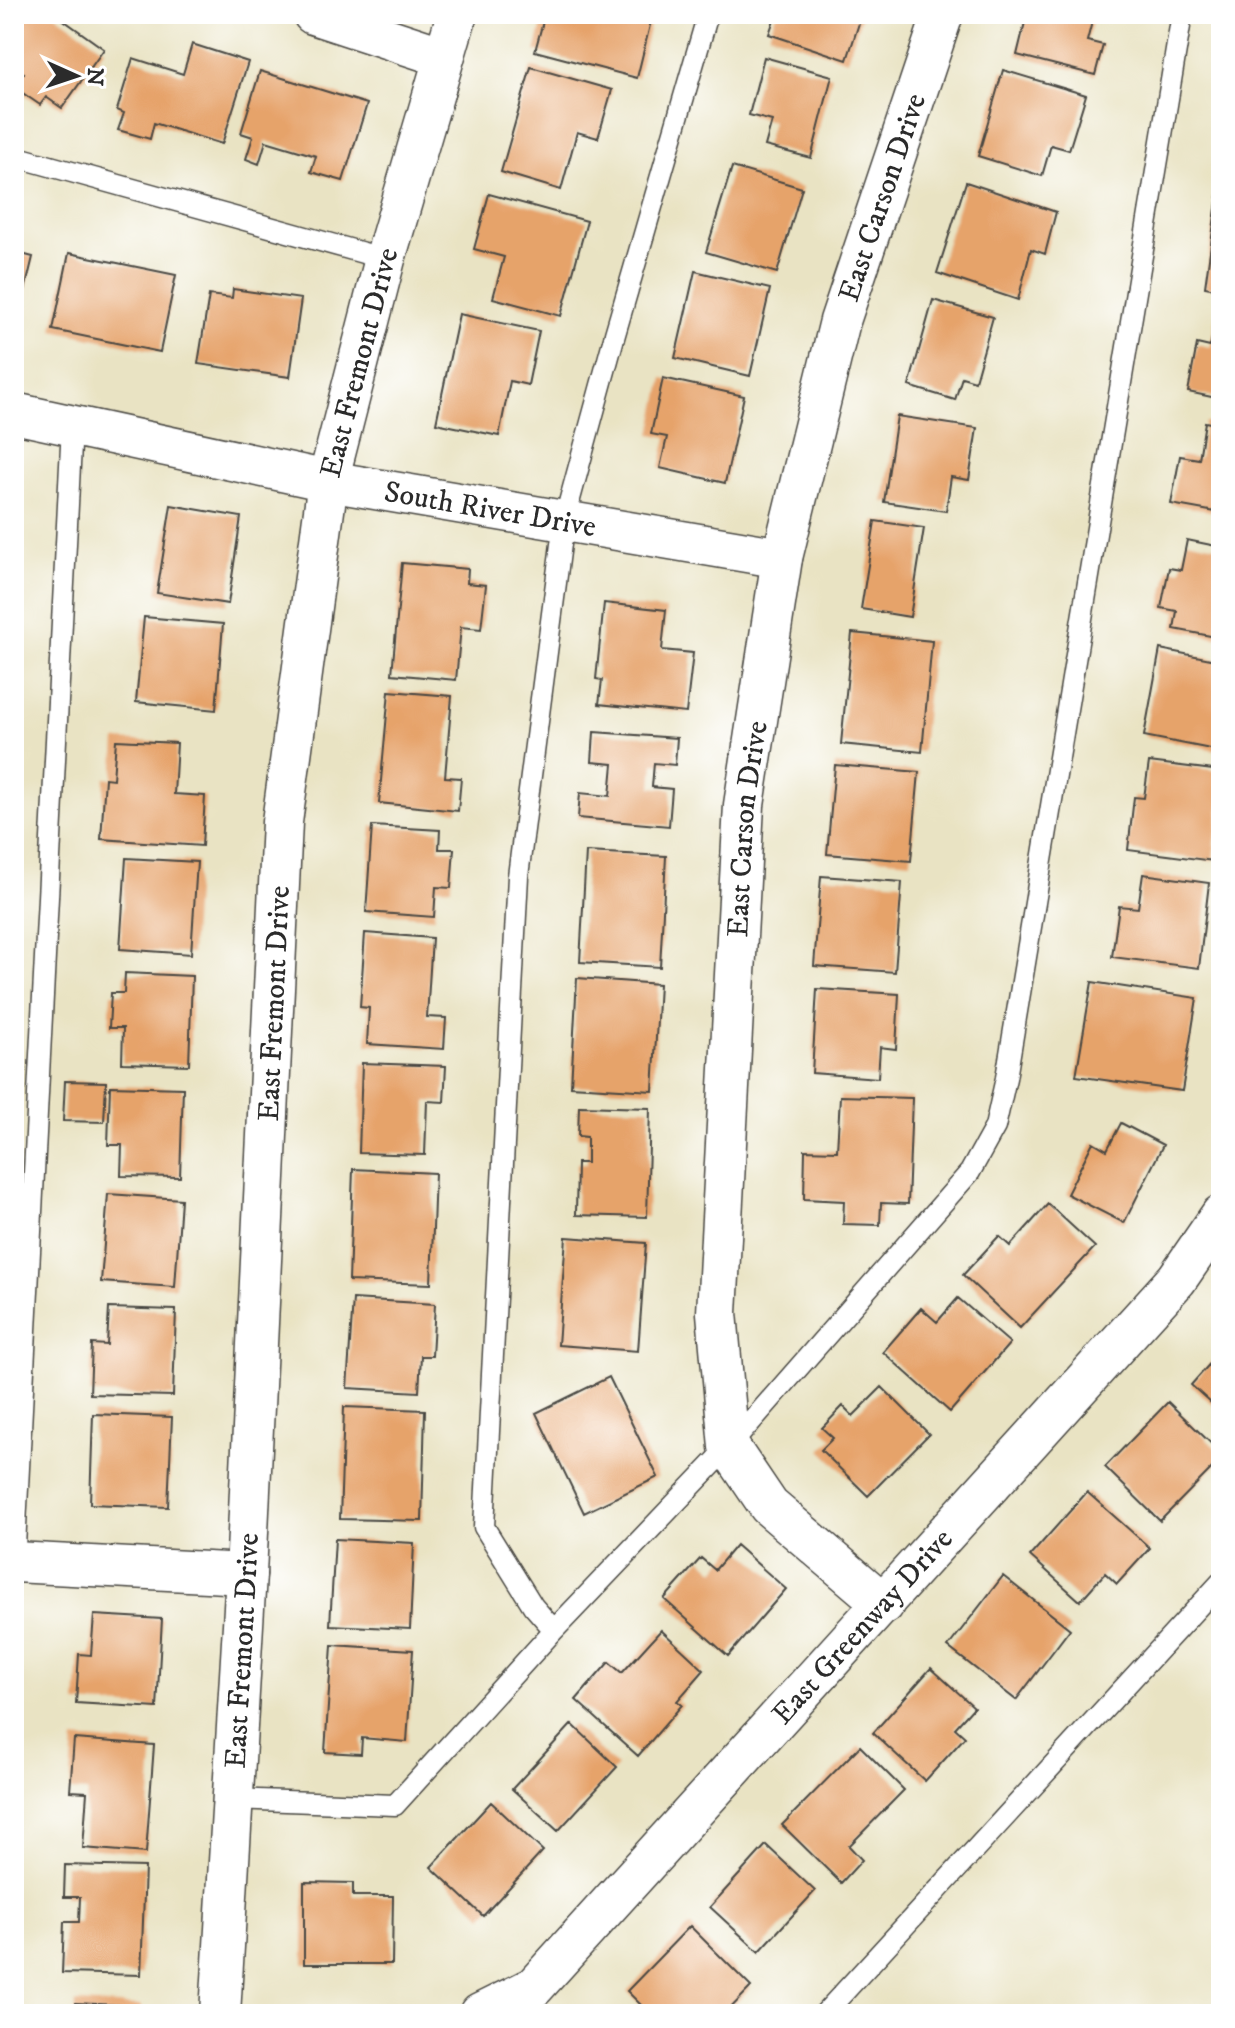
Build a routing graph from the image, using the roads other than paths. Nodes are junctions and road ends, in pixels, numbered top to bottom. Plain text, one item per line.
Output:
1 (313, 14) edge
2 (457, 14) edge
3 (708, 14) edge
4 (943, 14) edge
5 (1182, 14) edge
6 (444, 57) junction
7 (14, 156) edge
8 (385, 259) junction
9 (14, 413) edge
10 (72, 426) junction
11 (328, 481) junction
12 (564, 521) junction
13 (782, 558) junction
14 (1221, 1215) edge
15 (729, 1447) junction
16 (14, 1562) edge
17 (14, 1574) edge
18 (246, 1574) junction
19 (1221, 1582) edge
20 (884, 1604) junction
21 (554, 1630) junction
22 (232, 1799) junction
23 (220, 2014) edge
24 (480, 2014) edge
25 (824, 2014) edge

1 - 6 street
2 - 6 street, East Fremont Drive
3 - 12 lane
4 - 13 street, East Carson Drive
5 - 15 lane
6 - 8 street, East Fremont Drive
7 - 8 lane
8 - 11 street, East Fremont Drive
9 - 10 street, South River Drive
10 - 11 street, South River Drive
10 - 16 lane
11 - 12 street, South River Drive
11 - 18 street, East Fremont Drive
12 - 13 street, South River Drive
12 - 21 lane
13 - 15 street, East Carson Drive
14 - 20 street, East Greenway Drive
15 - 20 street, East Carson Drive
15 - 21 lane
16 - 17 lane
16 - 18 street
18 - 22 street, East Fremont Drive
19 - 25 lane
20 - 24 street, East Greenway Drive
21 - 22 lane
22 - 23 street, East Fremont Drive

